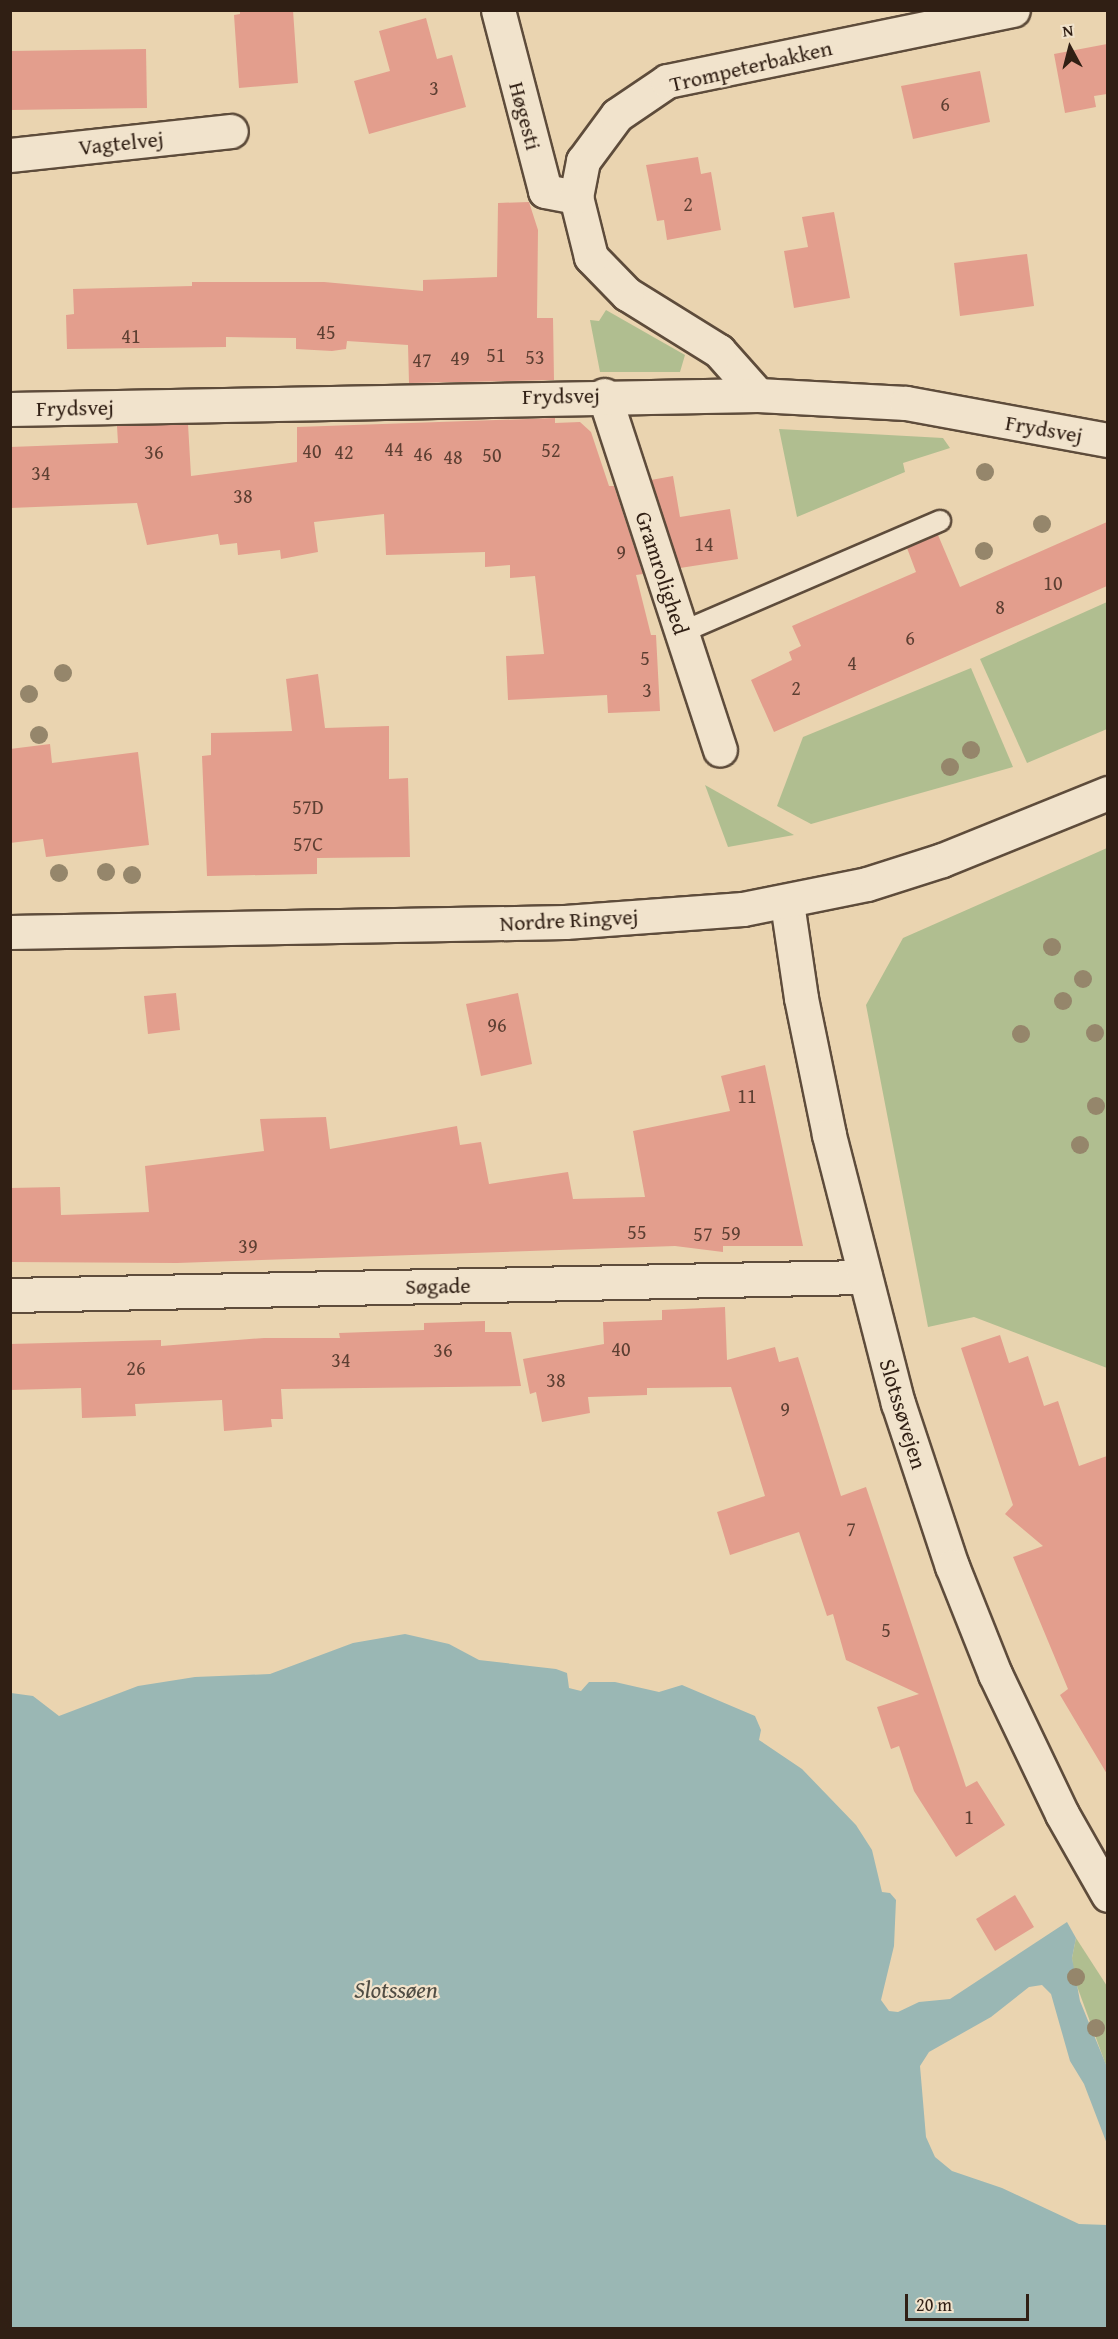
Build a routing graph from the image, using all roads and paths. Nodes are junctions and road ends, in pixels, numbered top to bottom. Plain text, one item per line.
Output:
1 (498, 10) edge
2 (1014, 10) edge
3 (231, 131) dead end
4 (10, 155) edge
5 (576, 197) junction
6 (604, 395) junction
7 (758, 395) junction
8 (10, 409) edge
9 (1107, 440) edge
10 (940, 521) dead end
11 (682, 632) junction
12 (720, 750) dead end
13 (1107, 793) edge
14 (787, 903) junction
15 (10, 932) edge
16 (865, 1277) junction
17 (10, 1295) edge
18 (1107, 1895) edge

1 - 5 street, Høgesti
2 - 5 street, Trompeterbakken
3 - 4 street, Vagtelvej
5 - 7 street, Trompeterbakken
6 - 7 street, Frydsvej
6 - 8 street, Frydsvej
6 - 11 street, Gramrolighed
7 - 9 street, Frydsvej
10 - 11 lane
11 - 12 street, Gramrolighed
13 - 14 street, Nordre Ringvej
14 - 15 street, Nordre Ringvej
14 - 16 street, Slotssøvejen
16 - 17 street, Søgade
16 - 18 street, Slotssøvejen

